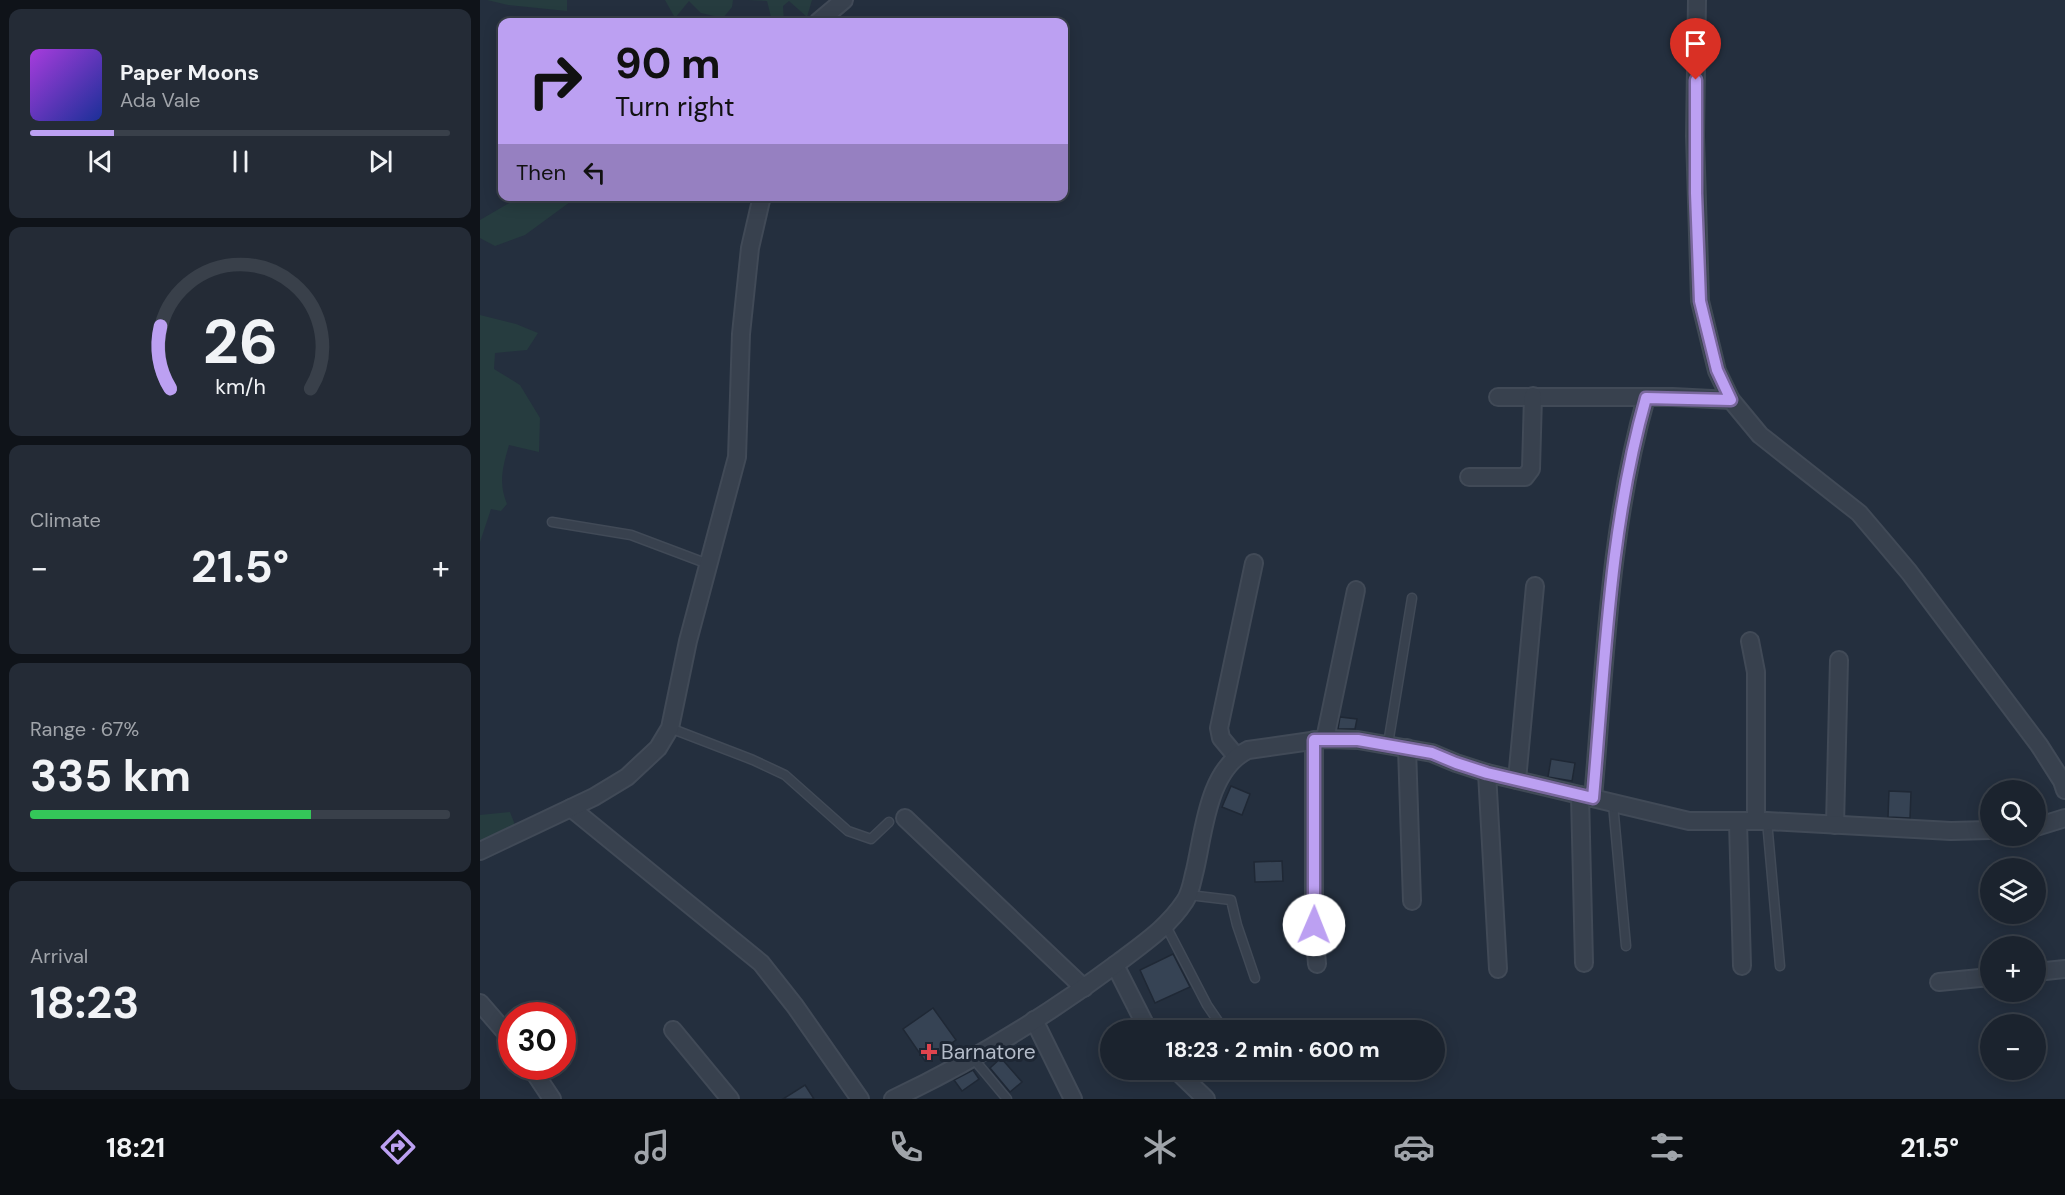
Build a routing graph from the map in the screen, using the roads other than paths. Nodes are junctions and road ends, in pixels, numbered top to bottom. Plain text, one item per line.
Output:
1 (844, 0) edge
2 (1697, 0) edge
3 (823, 18) edge
4 (761, 201) edge
5 (1533, 396) junction
6 (1498, 397) dead end
7 (1646, 398) junction
8 (1731, 400) junction
9 (1469, 477) dead end
10 (552, 522) dead end
11 (1254, 563) dead end
12 (708, 564) junction
13 (1535, 586) dead end
14 (1356, 590) dead end
15 (1412, 598) dead end
16 (1750, 641) dead end
17 (1839, 660) dead end
18 (670, 728) junction
19 (1319, 739) junction
20 (1388, 744) junction
21 (1407, 748) junction
22 (1236, 756) junction
23 (1487, 773) junction
24 (1517, 780) junction
25 (2065, 790) edge
26 (1587, 796) junction
27 (1613, 804) junction
28 (571, 808) junction
29 (2065, 818) edge
30 (897, 820) joint
31 (1761, 821) junction
32 (1738, 822) junction
33 (2046, 824) edge
34 (1835, 825) junction
35 (1980, 830) edge
36 (480, 851) edge
37 (1189, 895) junction
38 (1412, 902) dead end
39 (1167, 926) junction
40 (1626, 946) dead end
41 (1584, 963) dead end
42 (1317, 964) dead end
43 (1115, 965) junction
44 (1742, 966) dead end
45 (1780, 966) dead end
46 (1498, 969) dead end
47 (2065, 969) edge
48 (2046, 971) edge
49 (1255, 978) dead end
50 (1980, 978) edge
51 (1939, 982) dead end
52 (1084, 988) junction
53 (480, 1003) edge
54 (1034, 1020) junction
55 (1143, 1020) edge
56 (1217, 1020) edge
57 (498, 1024) edge
58 (673, 1030) dead end
59 (972, 1057) junction
60 (539, 1080) edge
61 (1186, 1080) edge
62 (552, 1099) edge
63 (730, 1099) edge
64 (860, 1099) edge
65 (893, 1099) edge
66 (1007, 1099) edge
67 (1073, 1099) edge
68 (1206, 1099) edge

1 - 3 street
2 - 8 street
4 - 12 street
5 - 6 street
5 - 7 street
5 - 9 street
7 - 8 street
7 - 26 street
8 - 25 street
10 - 12 lane
11 - 22 street
12 - 18 street
13 - 24 street
14 - 19 street
15 - 20 lane
16 - 31 street
17 - 34 street
18 - 28 street
18 - 30 lane
19 - 20 street
19 - 22 street
19 - 42 street
20 - 21 street
21 - 23 street
21 - 38 street
22 - 37 street
23 - 24 street
23 - 46 street
24 - 26 street
26 - 27 street
26 - 41 street
27 - 32 street
27 - 40 lane
28 - 36 street
28 - 64 street
29 - 33 street
30 - 52 street
31 - 32 street
31 - 34 street
31 - 45 lane
32 - 44 street
34 - 35 street
37 - 39 street
37 - 49 lane
39 - 43 street
39 - 56 lane
43 - 52 street
43 - 55 street
47 - 48 street
50 - 51 street
52 - 54 street
53 - 57 street
54 - 59 street
54 - 67 street
58 - 63 street
59 - 65 street
59 - 66 lane
60 - 62 street
61 - 68 street

